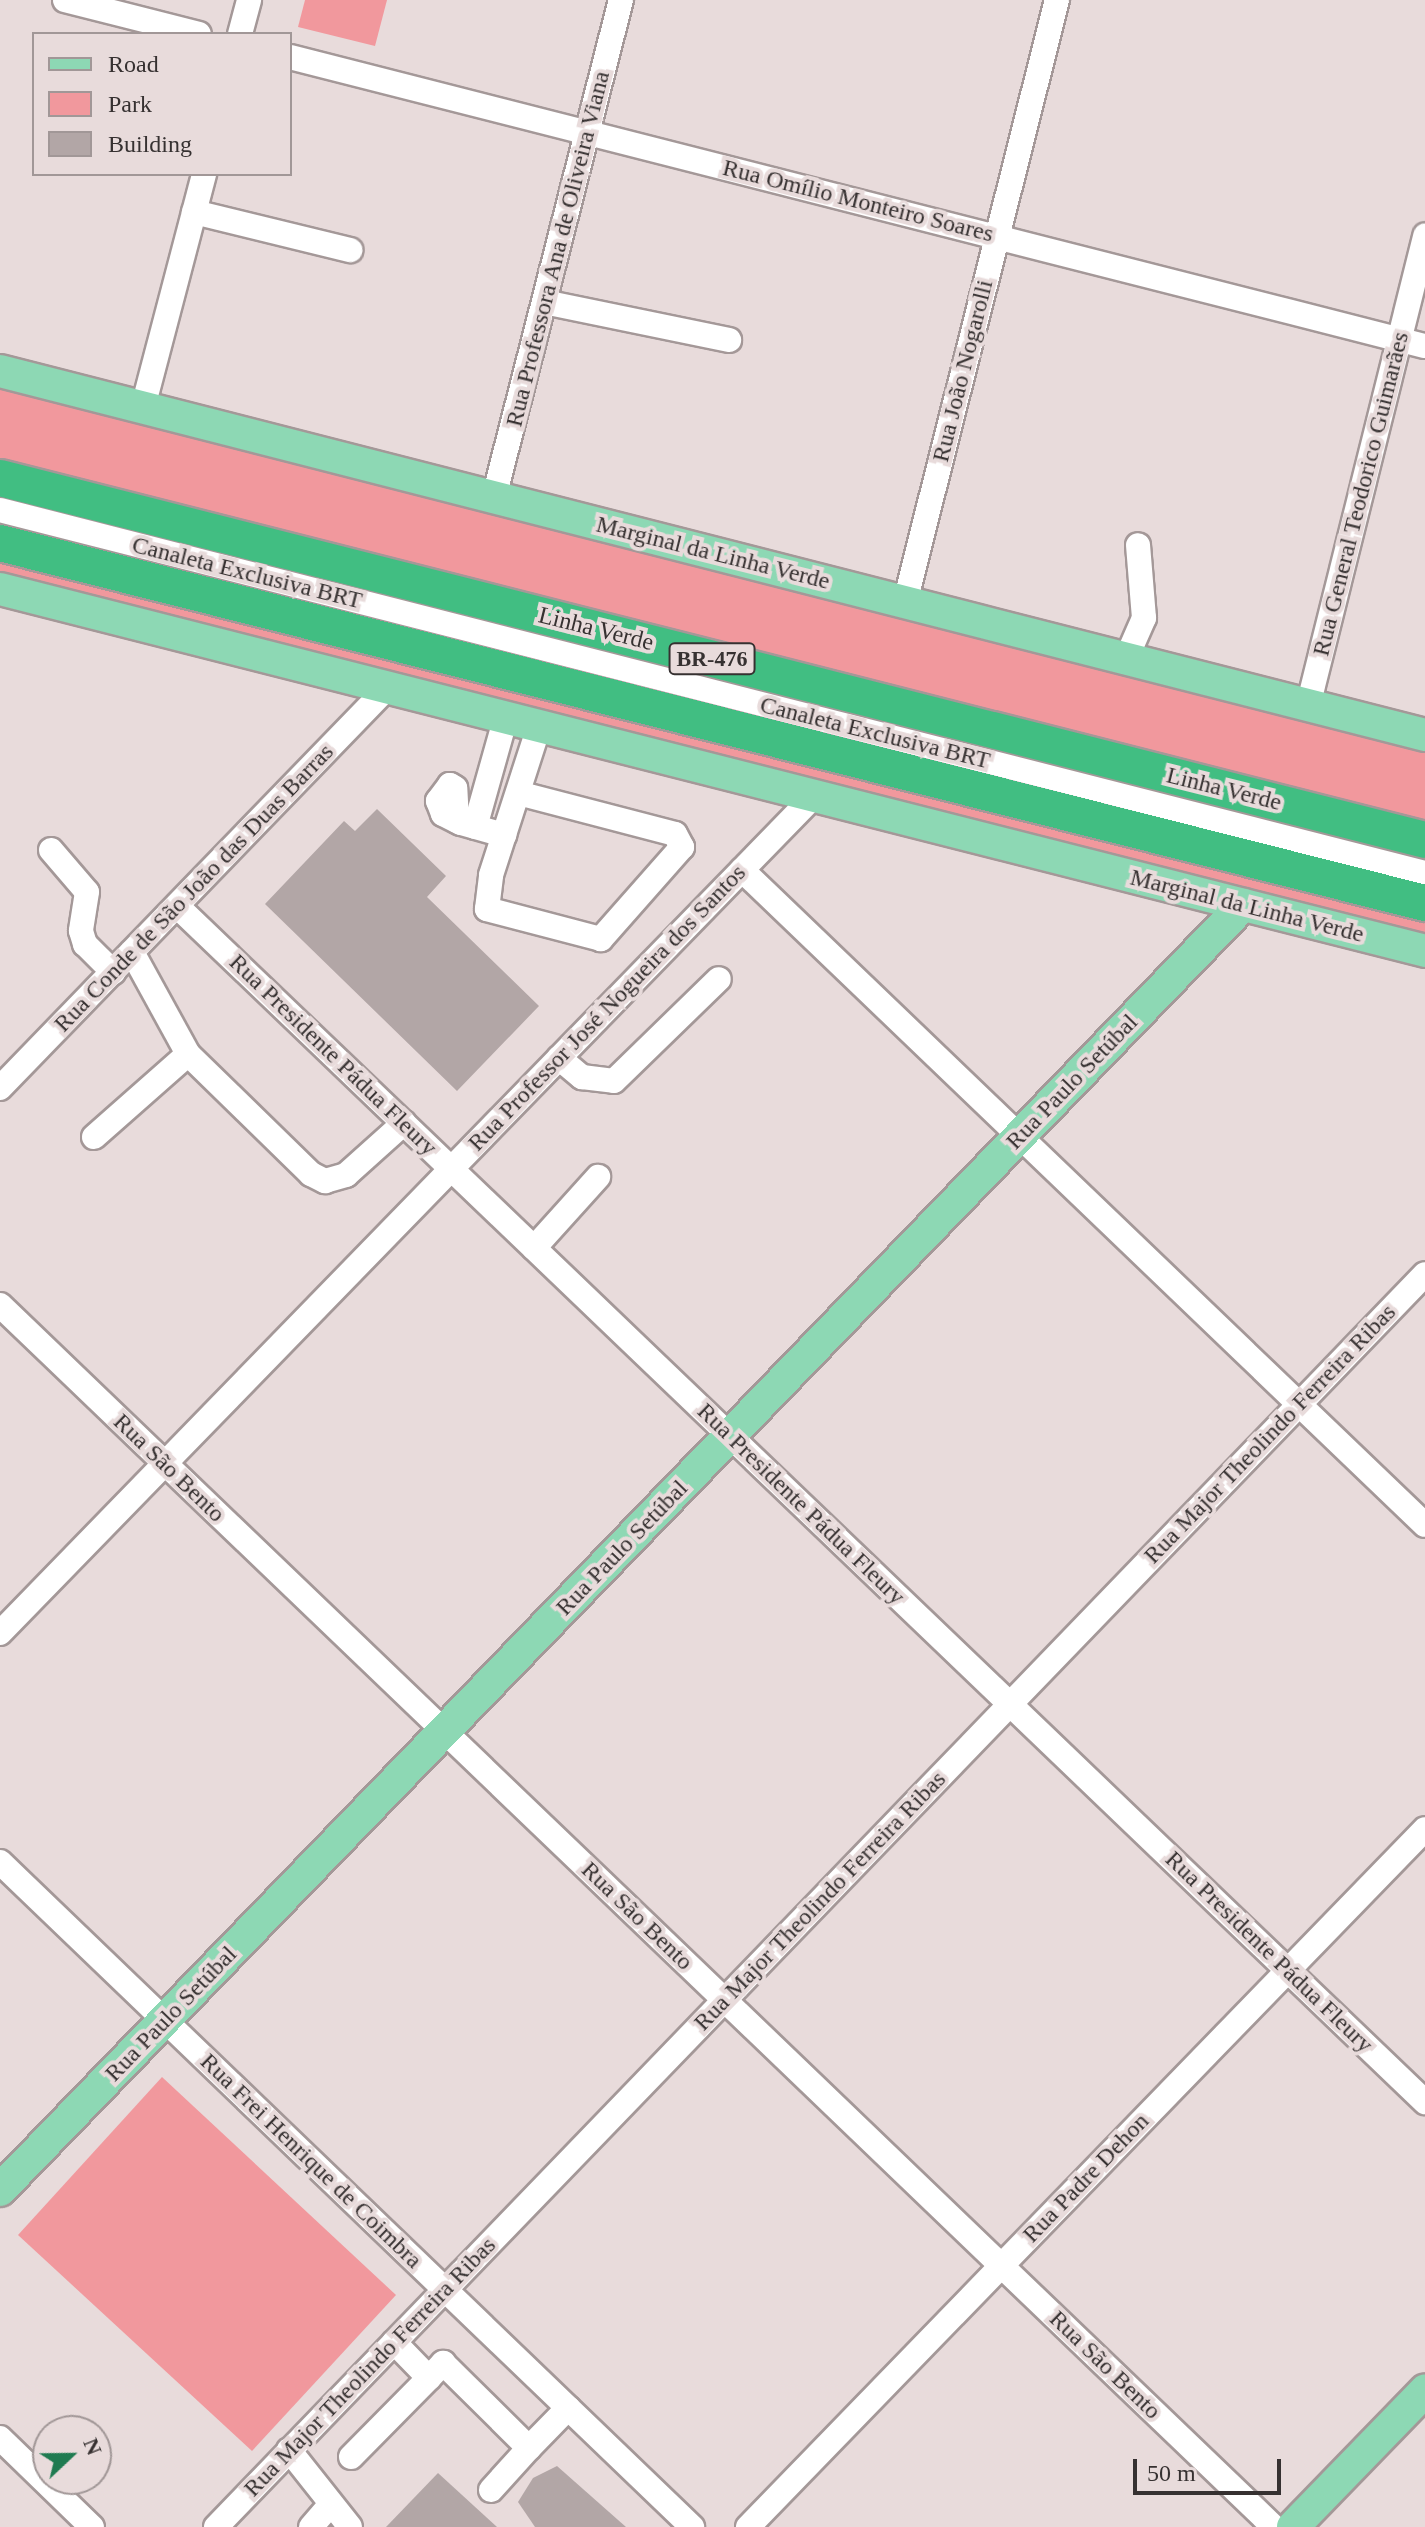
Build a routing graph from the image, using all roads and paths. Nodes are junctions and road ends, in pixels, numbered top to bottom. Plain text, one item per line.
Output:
1 (65, 0) edge
2 (249, 0) edge
3 (621, 0) edge
4 (1057, 0) edge
5 (191, 32) edge
6 (241, 32) edge
7 (292, 58) edge
8 (587, 133) junction
9 (203, 176) edge
10 (194, 212) junction
11 (1425, 235) edge
12 (997, 237) junction
13 (350, 250) dead end
14 (544, 302) junction
15 (1399, 339) junction
16 (729, 340) dead end
17 (1425, 346) edge
18 (0, 371) edge
19 (143, 407) junction
20 (0, 478) edge
21 (494, 497) junction
22 (0, 510) edge
23 (0, 543) edge
24 (1138, 545) dead end
25 (0, 589) edge
26 (905, 602) junction
27 (1126, 659) junction
28 (388, 687) junction
29 (1308, 706) junction
30 (506, 717) junction
31 (539, 726) junction
32 (1425, 735) edge
33 (518, 793) junction
34 (813, 797) junction
35 (504, 835) junction
36 (1425, 840) edge
37 (51, 850) dead end
38 (742, 870) junction
39 (1425, 873) edge
40 (1425, 903) edge
41 (1243, 905) junction
42 (177, 906) junction
43 (1425, 951) edge
44 (132, 952) junction
45 (113, 972) junction
46 (719, 979) dead end
47 (188, 1054) junction
48 (559, 1058) junction
49 (0, 1088) edge
50 (404, 1123) junction
51 (94, 1137) dead end
52 (1020, 1137) junction
53 (451, 1169) junction
54 (598, 1177) dead end
55 (534, 1248) junction
56 (1425, 1274) edge
57 (0, 1305) edge
58 (1299, 1405) junction
59 (730, 1436) junction
60 (165, 1463) junction
61 (1425, 1525) edge
62 (0, 1633) edge
63 (1010, 1704) junction
64 (444, 1732) junction
65 (1425, 1829) edge
66 (0, 1862) edge
67 (1288, 1970) junction
68 (724, 2000) junction
69 (165, 2020) junction
70 (1425, 2102) edge
71 (0, 2190) edge
72 (1001, 2266) junction
73 (445, 2290) junction
74 (394, 2342) junction
75 (429, 2378) junction
76 (1425, 2391) edge
77 (568, 2408) junction
78 (0, 2438) edge
79 (529, 2448) junction
80 (289, 2450) junction
81 (351, 2457) dead end
82 (491, 2490) dead end
83 (329, 2506) junction
84 (92, 2527) edge
85 (216, 2527) edge
86 (311, 2527) edge
87 (350, 2527) edge
88 (692, 2527) edge
89 (748, 2527) edge
90 (1274, 2527) edge
91 (1293, 2527) edge

1 - 5 street
2 - 6 street
3 - 8 street, Rua Professora Ana de Oliveira Viana
4 - 12 street, Rua João Nogarolli
7 - 8 street, Rua Omílio Monteiro Soares
8 - 12 street, Rua Omílio Monteiro Soares
8 - 14 street, Rua Professora Ana de Oliveira Viana
9 - 10 street
10 - 13 street
10 - 19 street
11 - 15 street, Rua General Teodorico Guimarães
12 - 15 street, Rua Omílio Monteiro Soares
12 - 26 street, Rua João Nogarolli
14 - 16 street
14 - 21 street, Rua Professora Ana de Oliveira Viana
15 - 17 street, Rua Omílio Monteiro Soares
15 - 29 street, Rua General Teodorico Guimarães
18 - 19 main road, Marginal da Linha Verde
19 - 21 main road, Marginal da Linha Verde
20 - 36 highway, Linha Verde / BR-476
21 - 26 main road, Marginal da Linha Verde
22 - 39 street, Canaleta Exclusiva BRT
23 - 40 highway, BR-476
24 - 27 street
25 - 28 main road, Marginal da Linha Verde
26 - 27 main road, Marginal da Linha Verde
27 - 29 main road, Marginal da Linha Verde
28 - 30 main road, Marginal da Linha Verde
28 - 42 street, Rua Conde de São João das Duas Barras
29 - 32 main road, Marginal da Linha Verde
30 - 31 main road, Marginal da Linha Verde
30 - 35 street
31 - 33 street
31 - 34 main road, Marginal da Linha Verde
33 - 35 street
33 - 35 street
34 - 38 street, Rua Professor José Nogueira dos Santos
34 - 41 main road, Marginal da Linha Verde
37 - 45 street
38 - 48 street, Rua Professor José Nogueira dos Santos
38 - 52 street
41 - 43 main road, Marginal da Linha Verde
41 - 52 main road, Rua Paulo Setúbal
42 - 44 street, Rua Conde de São João das Duas Barras
42 - 50 street, Rua Presidente Pádua Fleury
44 - 45 street, Rua Conde de São João das Duas Barras
44 - 47 street
45 - 49 street, Rua Conde de São João das Duas Barras
46 - 48 street
47 - 50 street
47 - 51 street
48 - 53 street, Rua Professor José Nogueira dos Santos
50 - 53 street, Rua Presidente Pádua Fleury
52 - 58 street
52 - 59 main road, Rua Paulo Setúbal
53 - 55 street, Rua Presidente Pádua Fleury
53 - 60 street, Rua Professor José Nogueira dos Santos
54 - 55 street
55 - 59 street, Rua Presidente Pádua Fleury
56 - 58 street, Rua Major Theolindo Ferreira Ribas
57 - 60 street, Rua São Bento
58 - 61 street
58 - 63 street, Rua Major Theolindo Ferreira Ribas
59 - 63 street, Rua Presidente Pádua Fleury
59 - 64 main road, Rua Paulo Setúbal
60 - 62 street, Rua Professor José Nogueira dos Santos
60 - 64 street, Rua São Bento
63 - 67 street, Rua Presidente Pádua Fleury
63 - 68 street, Rua Major Theolindo Ferreira Ribas
64 - 68 street, Rua São Bento
64 - 69 main road, Rua Paulo Setúbal
65 - 67 street, Rua Padre Dehon
66 - 69 street, Rua Frei Henrique de Coimbra
67 - 70 street, Rua Presidente Pádua Fleury
67 - 72 street, Rua Padre Dehon
68 - 72 street, Rua São Bento
68 - 73 street, Rua Major Theolindo Ferreira Ribas
69 - 71 main road, Rua Paulo Setúbal
69 - 73 street, Rua Frei Henrique de Coimbra
72 - 89 street, Rua Padre Dehon
72 - 90 street, Rua São Bento
73 - 74 street, Rua Major Theolindo Ferreira Ribas
73 - 77 street, Rua Frei Henrique de Coimbra
74 - 75 street
74 - 80 street, Rua Major Theolindo Ferreira Ribas
75 - 79 street
75 - 81 street
76 - 91 main road
77 - 79 street
77 - 88 street, Rua Frei Henrique de Coimbra
78 - 84 street
79 - 82 street
80 - 83 street
80 - 85 street, Rua Major Theolindo Ferreira Ribas
83 - 86 street
83 - 87 street

